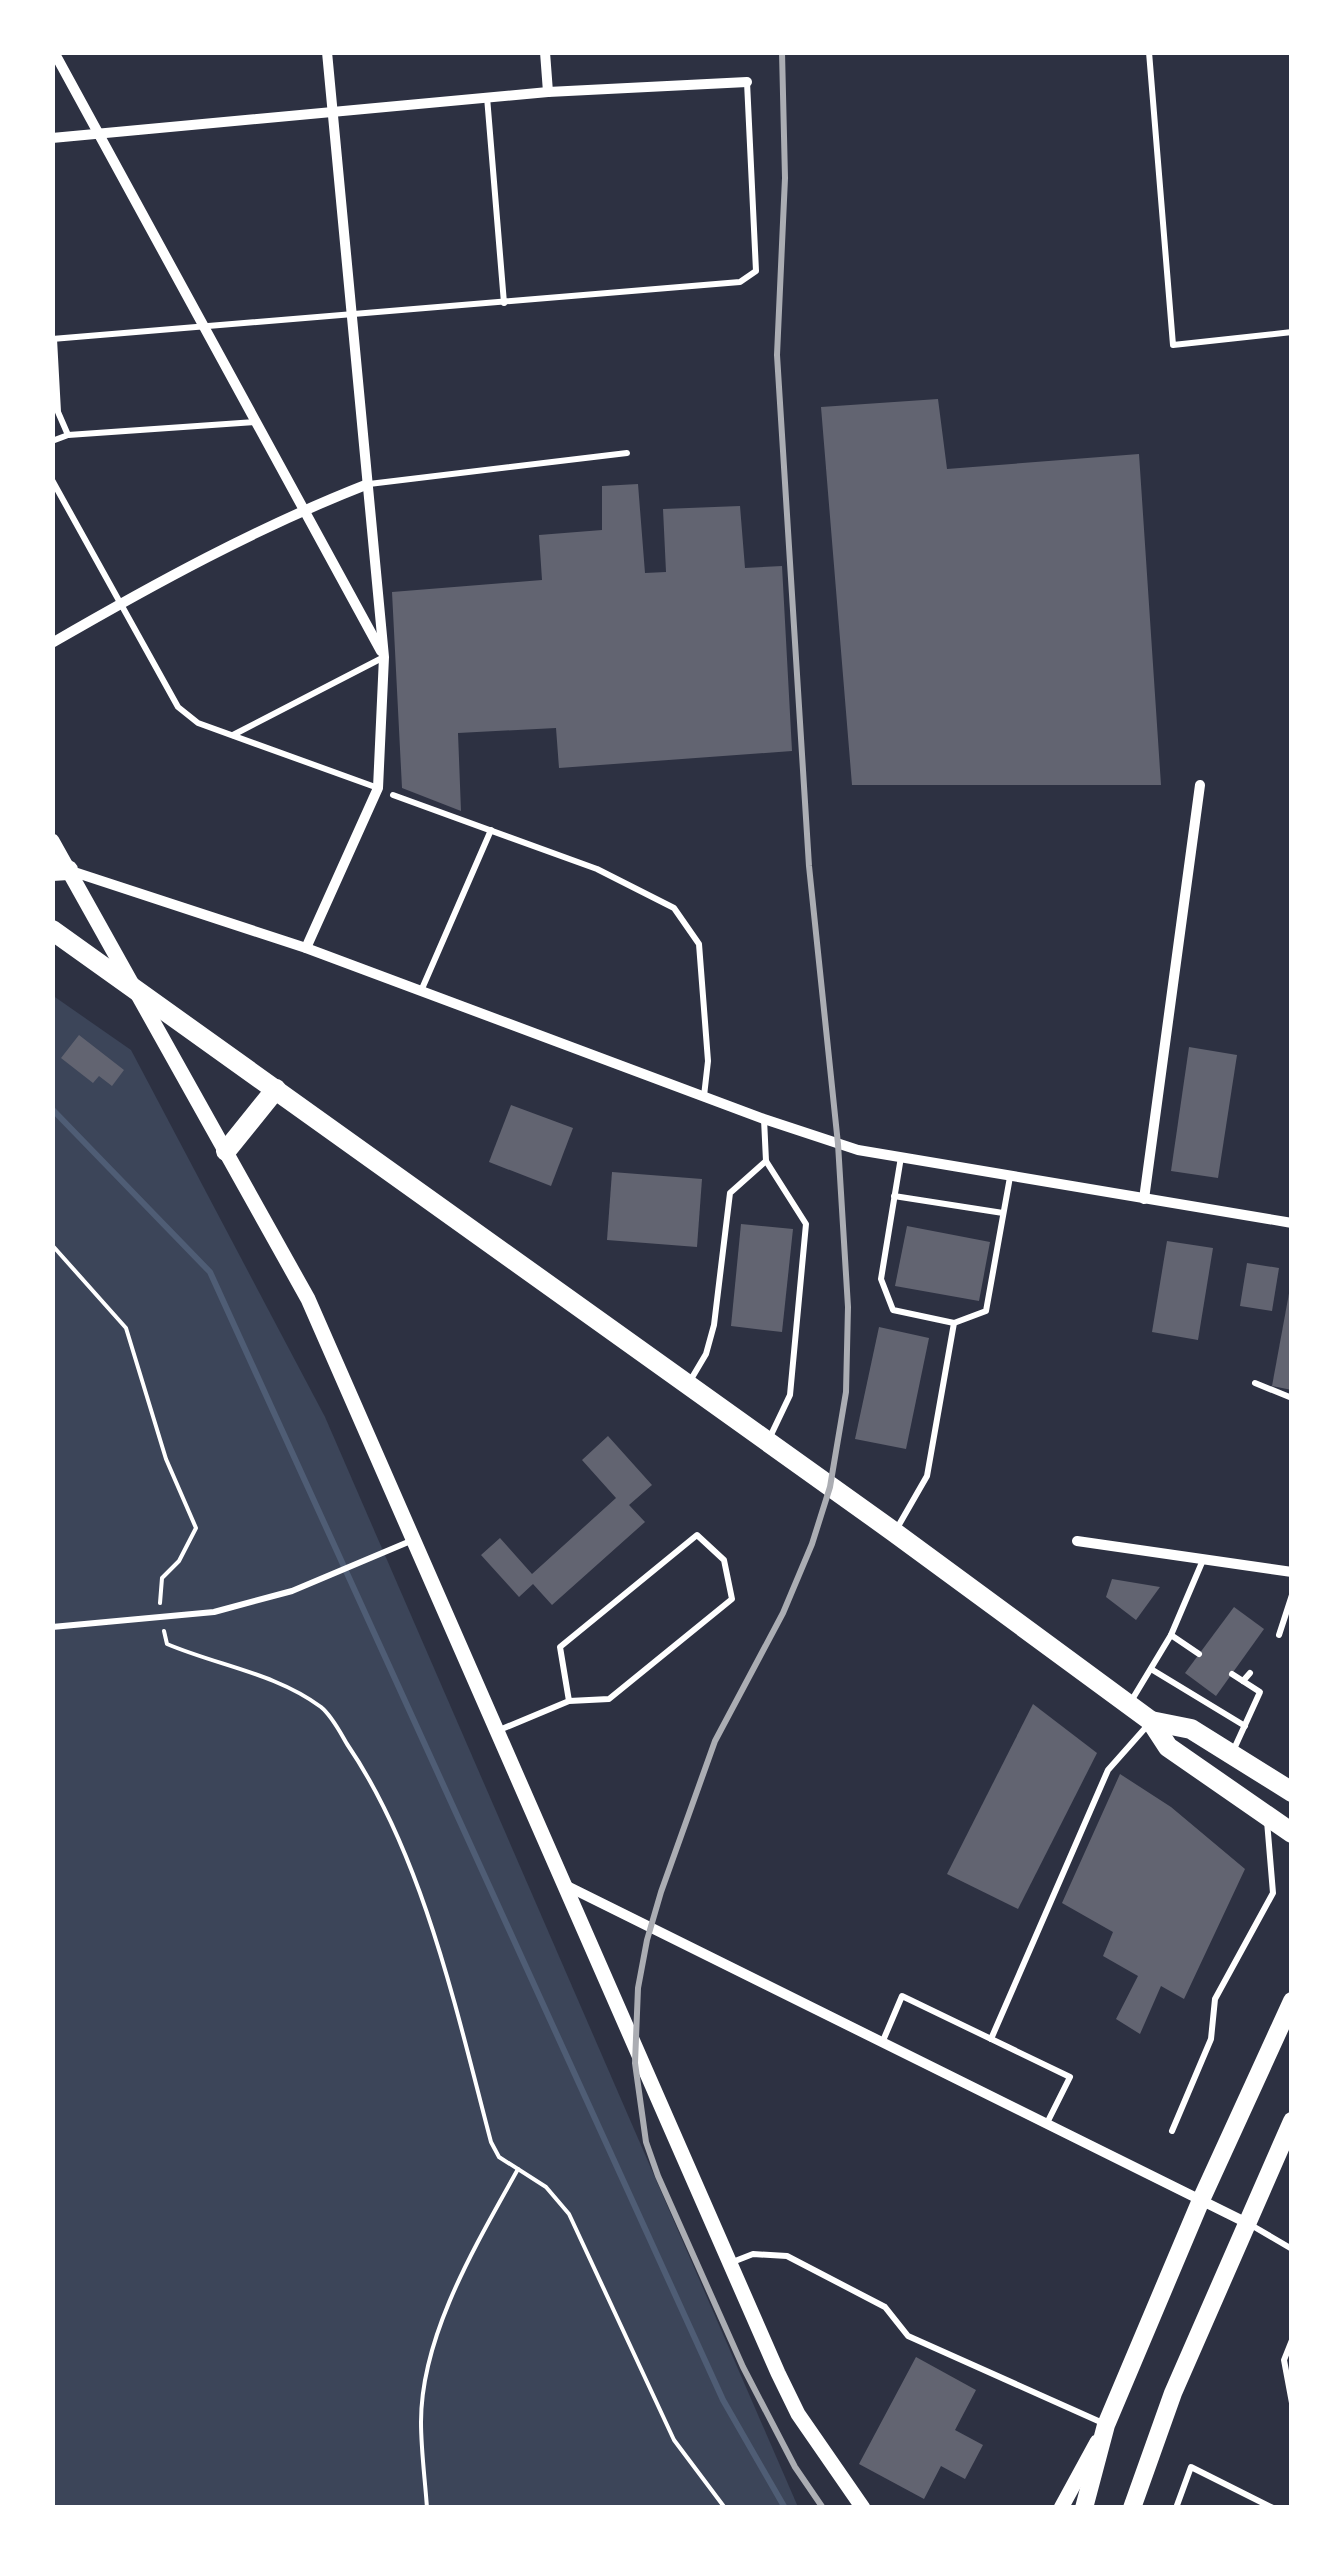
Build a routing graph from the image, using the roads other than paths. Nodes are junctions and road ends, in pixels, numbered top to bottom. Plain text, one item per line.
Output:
1 (54, 52) edge
2 (328, 52) edge
3 (545, 52) edge
4 (1149, 52) edge
5 (747, 82) joint
6 (548, 92) junction
7 (486, 97) junction
8 (332, 110) junction
9 (99, 134) junction
10 (52, 138) edge
11 (504, 303) junction
12 (352, 316) junction
13 (205, 328) junction
14 (1292, 332) edge
15 (53, 339) edge
16 (256, 422) junction
17 (68, 435) junction
18 (52, 441) edge
19 (627, 453) dead end
20 (52, 480) edge
21 (368, 484) junction
22 (304, 510) junction
23 (122, 603) junction
24 (52, 644) edge
25 (384, 657) junction
26 (232, 736) junction
27 (1200, 785) dead end
28 (378, 788) junction
29 (393, 795) dead end
30 (491, 830) junction
31 (52, 841) edge
32 (60, 871) edge
33 (52, 930) edge
34 (306, 948) junction
35 (132, 986) junction
36 (421, 991) junction
37 (276, 1089) junction
38 (704, 1097) junction
39 (764, 1119) junction
40 (226, 1151) junction
41 (901, 1158) junction
42 (766, 1161) junction
43 (1010, 1176) junction
44 (894, 1196) junction
45 (1144, 1199) junction
46 (1002, 1213) junction
47 (1292, 1223) edge
48 (954, 1323) junction
49 (1254, 1383) dead end
50 (686, 1386) junction
51 (1292, 1398) edge
52 (767, 1443) junction
53 (894, 1532) junction
54 (414, 1540) junction
55 (1076, 1541) dead end
56 (1203, 1560) junction
57 (1292, 1572) edge
58 (1292, 1595) edge
59 (52, 1627) edge
60 (1171, 1635) junction
61 (1280, 1635) dead end
62 (1200, 1654) dead end
63 (1151, 1669) junction
64 (1250, 1673) dead end
65 (1232, 1674) dead end
66 (1243, 1682) junction
67 (569, 1701) junction
68 (1129, 1704) junction
69 (1151, 1721) junction
70 (1245, 1726) junction
71 (496, 1732) junction
72 (1232, 1754) junction
73 (1292, 1792) edge
74 (1267, 1816) junction
75 (1292, 1833) edge
76 (562, 1883) junction
77 (1292, 2000) edge
78 (991, 2039) junction
79 (882, 2043) junction
80 (1292, 2121) edge
81 (1047, 2124) junction
82 (1172, 2131) dead end
83 (1287, 2141) edge
84 (1201, 2200) junction
85 (1245, 2222) junction
86 (1292, 2249) edge
87 (730, 2263) junction
88 (1292, 2340) edge
89 (1290, 2398) edge
90 (1106, 2425) junction
91 (863, 2508) edge
92 (1061, 2508) edge
93 (1084, 2508) edge
94 (1132, 2508) edge
95 (1176, 2508) edge
96 (1273, 2508) edge

1 - 9 street
2 - 8 street
3 - 6 street
4 - 14 lane
5 - 6 street
5 - 11 lane
6 - 7 street
7 - 8 street
7 - 11 lane
8 - 9 street
8 - 12 street
9 - 10 street
9 - 13 street
11 - 12 lane
12 - 13 lane
12 - 21 street
13 - 15 lane
13 - 16 street
15 - 17 lane
16 - 17 lane
16 - 22 street
17 - 18 lane
19 - 21 lane
20 - 23 lane
21 - 22 street
21 - 25 street
22 - 23 street
22 - 25 street
23 - 24 street
23 - 26 lane
25 - 26 lane
25 - 28 street
26 - 28 lane
27 - 45 street
28 - 34 street
29 - 30 lane
30 - 36 lane
30 - 38 lane
31 - 32 street
32 - 34 street
32 - 35 street
33 - 35 main road
34 - 36 street
35 - 37 main road
35 - 40 street
36 - 38 street
37 - 40 main road
37 - 50 main road
38 - 39 street
39 - 41 street
39 - 42 lane
40 - 54 street
41 - 43 street
41 - 44 lane
42 - 50 lane
42 - 52 lane
43 - 45 street
43 - 46 lane
44 - 46 lane
44 - 48 lane
45 - 47 street
46 - 48 lane
48 - 53 lane
49 - 51 lane
50 - 52 main road
52 - 53 main road
53 - 68 main road
54 - 59 lane
54 - 71 street
55 - 56 street
56 - 57 street
56 - 60 lane
58 - 61 lane
60 - 62 lane
60 - 63 lane
63 - 68 lane
63 - 70 lane
64 - 66 lane
65 - 66 lane
66 - 70 lane
67 - 67 lane
67 - 71 lane
68 - 69 main road
69 - 72 main road
69 - 74 main road
69 - 78 lane
70 - 72 lane
71 - 76 street
72 - 73 main road
74 - 75 main road
74 - 82 lane
76 - 79 street
76 - 87 street
77 - 84 main road
78 - 79 lane
78 - 81 lane
79 - 81 street
80 - 83 main road
81 - 84 street
83 - 85 main road
84 - 85 street
84 - 90 main road
85 - 86 lane
85 - 94 main road
87 - 90 lane
87 - 91 street
88 - 89 lane
90 - 92 street
90 - 93 main road
95 - 96 lane

